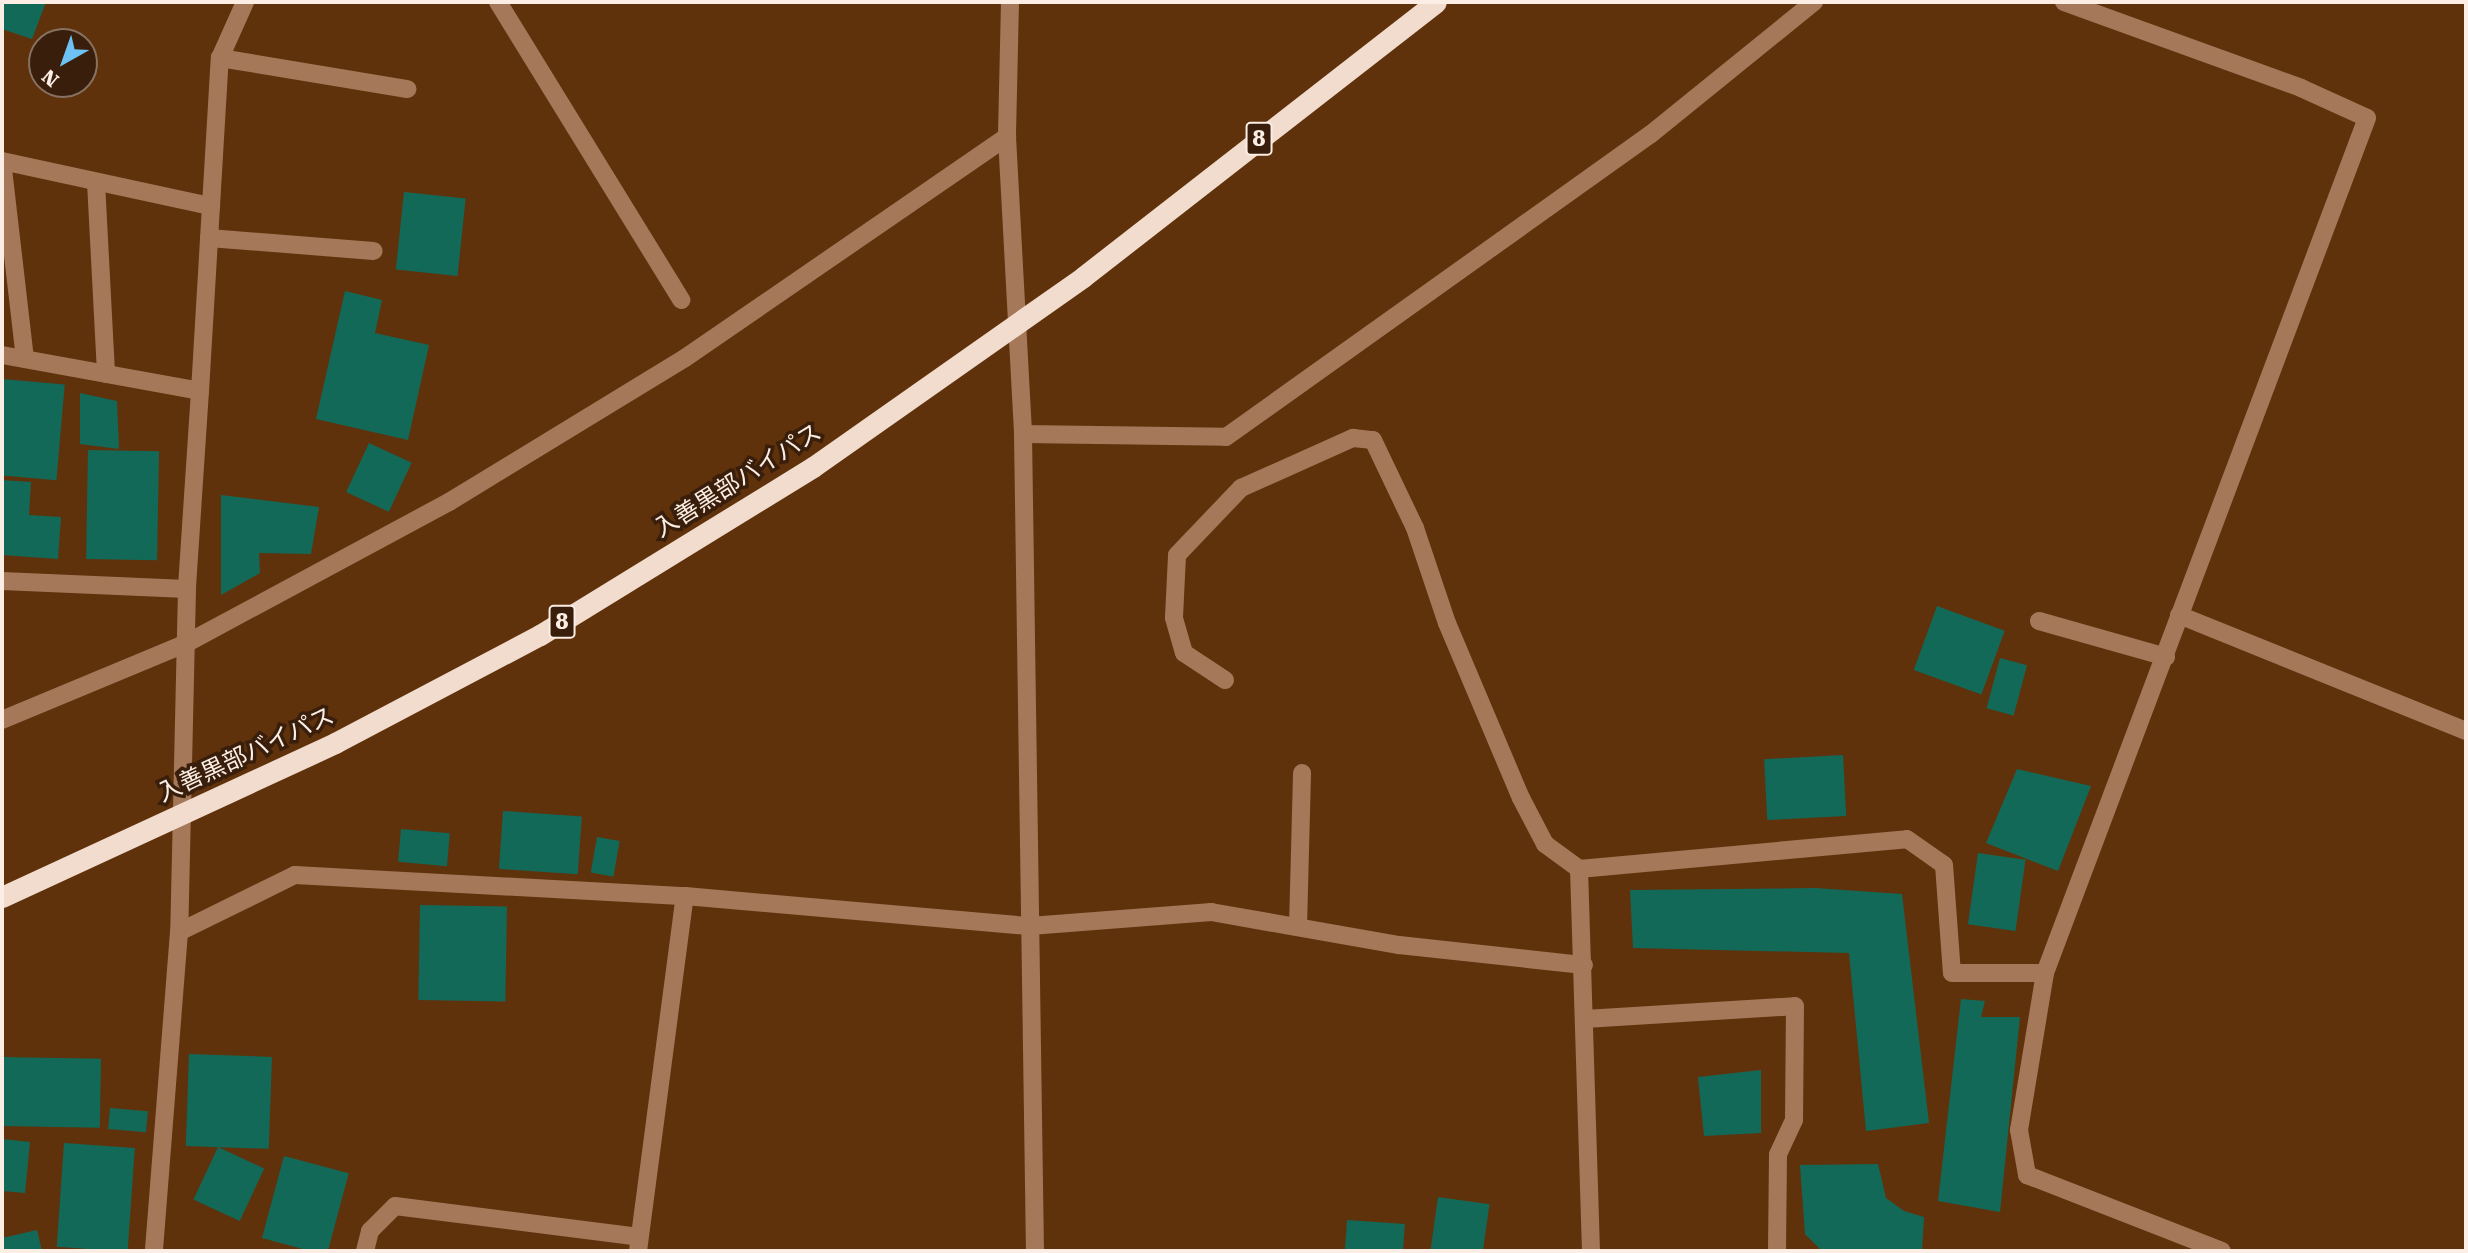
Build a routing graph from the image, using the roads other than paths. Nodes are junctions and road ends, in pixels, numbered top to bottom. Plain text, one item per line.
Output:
1 (245, 2) edge
2 (498, 2) edge
3 (1010, 2) edge
4 (1436, 2) edge
5 (1814, 2) edge
6 (2064, 2) edge
7 (220, 58) junction
8 (407, 89) dead end
9 (1007, 137) junction
10 (96, 182) junction
11 (211, 206) junction
12 (209, 238) junction
13 (373, 251) dead end
14 (681, 300) dead end
15 (2, 355) edge
16 (25, 359) junction
17 (106, 374) junction
18 (200, 391) junction
19 (1023, 434) junction
20 (2, 581) edge
21 (187, 589) junction
22 (2179, 615) junction
23 (2039, 621) dead end
24 (187, 643) junction
25 (2166, 657) junction
26 (1225, 680) dead end
27 (2, 720) edge
28 (2466, 731) edge
29 (1302, 773) dead end
30 (1579, 869) junction
31 (685, 896) junction
32 (2, 897) edge
33 (1030, 926) junction
34 (1298, 927) junction
35 (179, 932) junction
36 (1584, 965) junction
37 (2045, 972) junction
38 (1586, 1019) junction
39 (638, 1244) edge
40 (154, 1251) edge
41 (365, 1251) edge
42 (1035, 1251) edge
43 (1591, 1251) edge
44 (1777, 1251) edge
45 (2222, 1251) edge

1 - 7 street
2 - 14 street
3 - 9 street
4 - 32 highway, 入善黒部バイパス / 8, bridge
5 - 19 street
6 - 22 street
7 - 8 street
7 - 11 street
9 - 19 street
9 - 24 street
10 - 11 street
10 - 16 street
10 - 17 street
11 - 12 street
12 - 13 street
12 - 18 street
15 - 16 street
16 - 17 street
17 - 18 street
18 - 21 street
19 - 33 street
20 - 21 street
21 - 24 street
22 - 25 street
22 - 28 street
23 - 25 street
24 - 27 street
24 - 35 street
25 - 37 street
26 - 30 street
29 - 34 street
30 - 36 street
30 - 37 street
31 - 33 street
31 - 35 street
31 - 39 street
33 - 34 street
33 - 42 street
34 - 36 street
35 - 40 street
36 - 38 street
37 - 45 street
38 - 43 street
38 - 44 street
39 - 41 street

